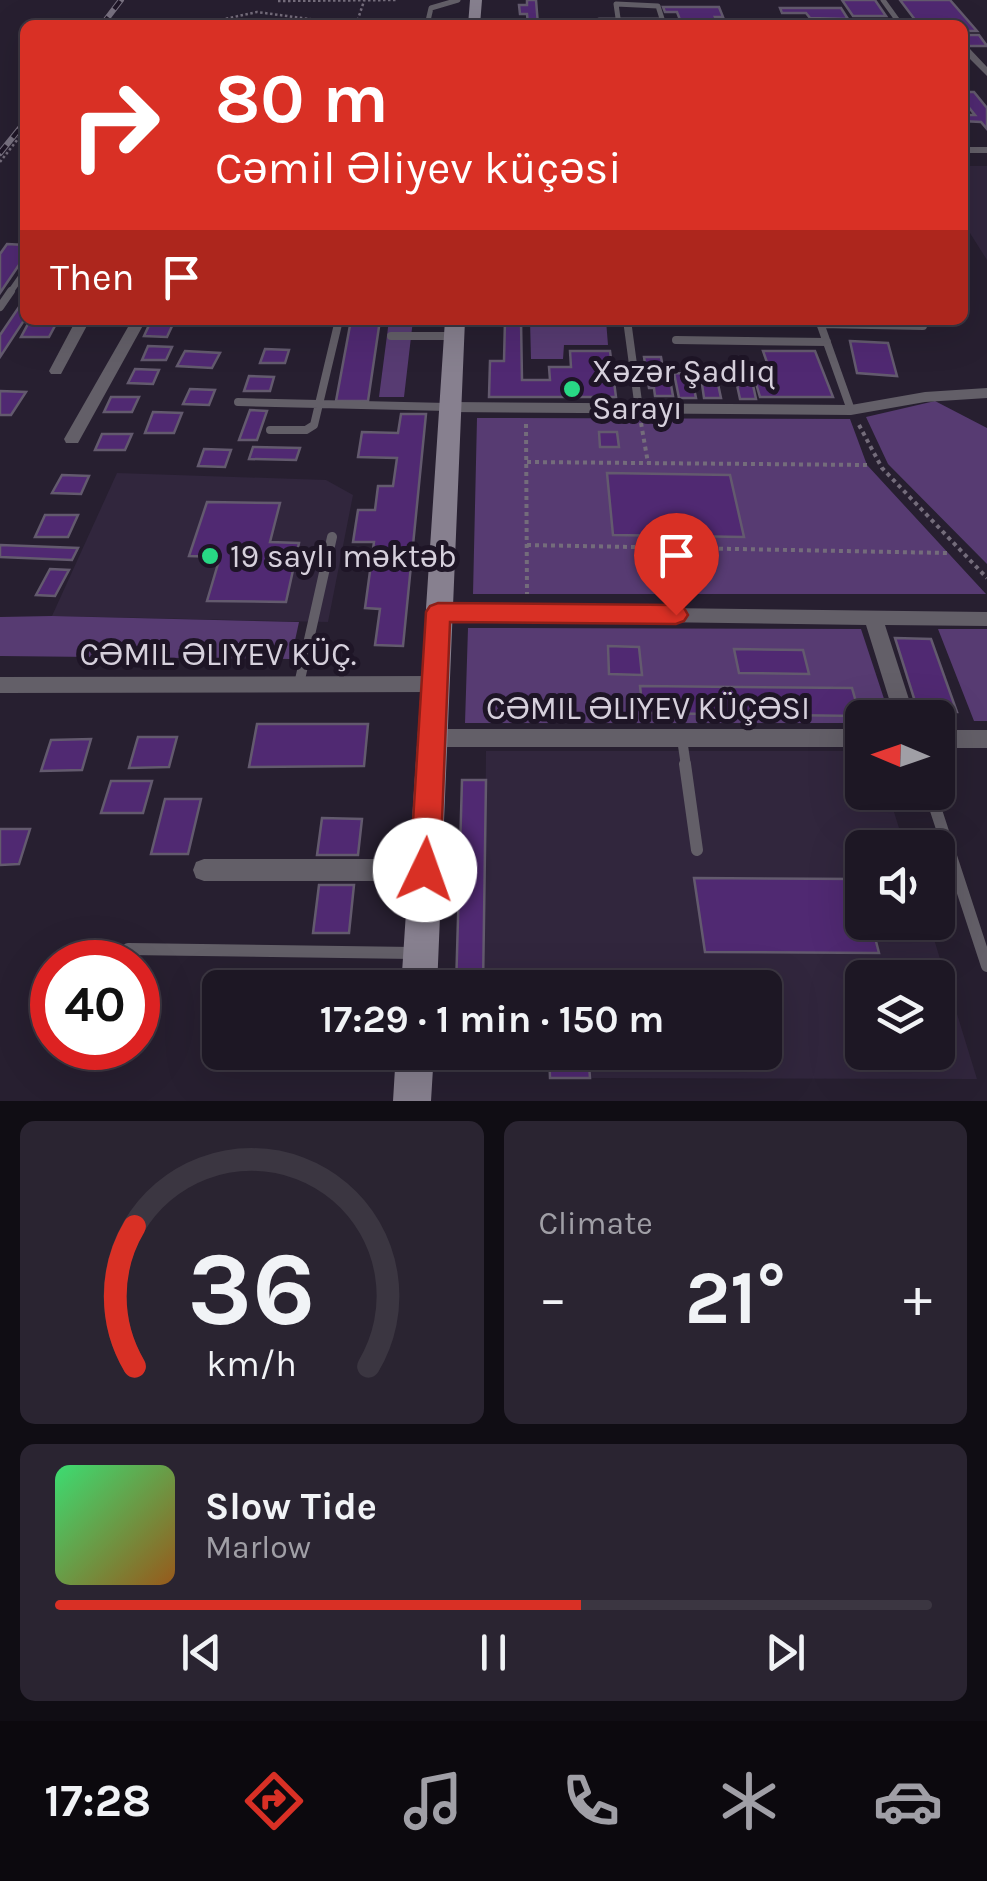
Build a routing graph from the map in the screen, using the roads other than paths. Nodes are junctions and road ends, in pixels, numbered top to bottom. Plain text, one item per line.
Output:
1 (458, 0) edge
2 (883, 0) edge
3 (428, 20) edge
4 (618, 20) edge
5 (662, 20) edge
6 (898, 20) edge
7 (968, 53) edge
8 (987, 74) edge
9 (20, 278) edge
10 (0, 307) edge
11 (81, 325) edge
12 (136, 325) edge
13 (338, 325) edge
14 (627, 325) edge
15 (820, 325) edge
16 (898, 325) edge
17 (924, 326) dead end
18 (454, 328) edge
19 (390, 336) dead end
20 (676, 340) dead end
21 (827, 342) junction
22 (56, 372) dead end
23 (987, 393) edge
24 (238, 402) dead end
25 (322, 404) junction
26 (450, 407) junction
27 (639, 409) junction
28 (851, 410) junction
29 (270, 430) dead end
30 (72, 439) dead end
31 (332, 537) dead end
32 (438, 612) junction
33 (873, 617) junction
34 (987, 619) edge
35 (300, 684) junction
36 (435, 684) junction
37 (0, 685) edge
38 (899, 700) edge
39 (681, 736) junction
40 (433, 738) junction
41 (845, 738) edge
42 (955, 738) edge
43 (987, 739) edge
44 (936, 810) edge
45 (697, 850) dead end
46 (204, 870) dead end
47 (425, 870) junction
48 (160, 949) edge
49 (421, 952) junction
50 (987, 966) edge
51 (420, 970) edge
52 (414, 1070) edge
53 (412, 1101) edge

1 - 3 lane
2 - 6 lane
4 - 5 lane
7 - 8 street
9 - 10 lane
11 - 22 street
12 - 30 street
13 - 25 lane
14 - 27 lane
15 - 21 lane
16 - 17 lane
18 - 19 lane
18 - 26 street
20 - 21 lane
21 - 28 lane
23 - 28 street
24 - 25 lane
25 - 26 lane
25 - 29 lane
26 - 27 street
26 - 32 street
27 - 28 street
31 - 35 lane
32 - 33 street
32 - 36 street
33 - 34 street
33 - 38 street
35 - 36 street, CƏMIL ƏLIYEV KÜÇ.
35 - 37 street, CƏMIL ƏLIYEV KÜÇ.
36 - 40 street
39 - 40 street, CƏMIL ƏLIYEV KÜÇƏSI
39 - 41 street, CƏMIL ƏLIYEV KÜÇƏSI
39 - 45 lane
40 - 47 street
42 - 43 street
44 - 50 lane
46 - 47 street
47 - 49 street
48 - 49 lane
49 - 51 street
52 - 53 street

